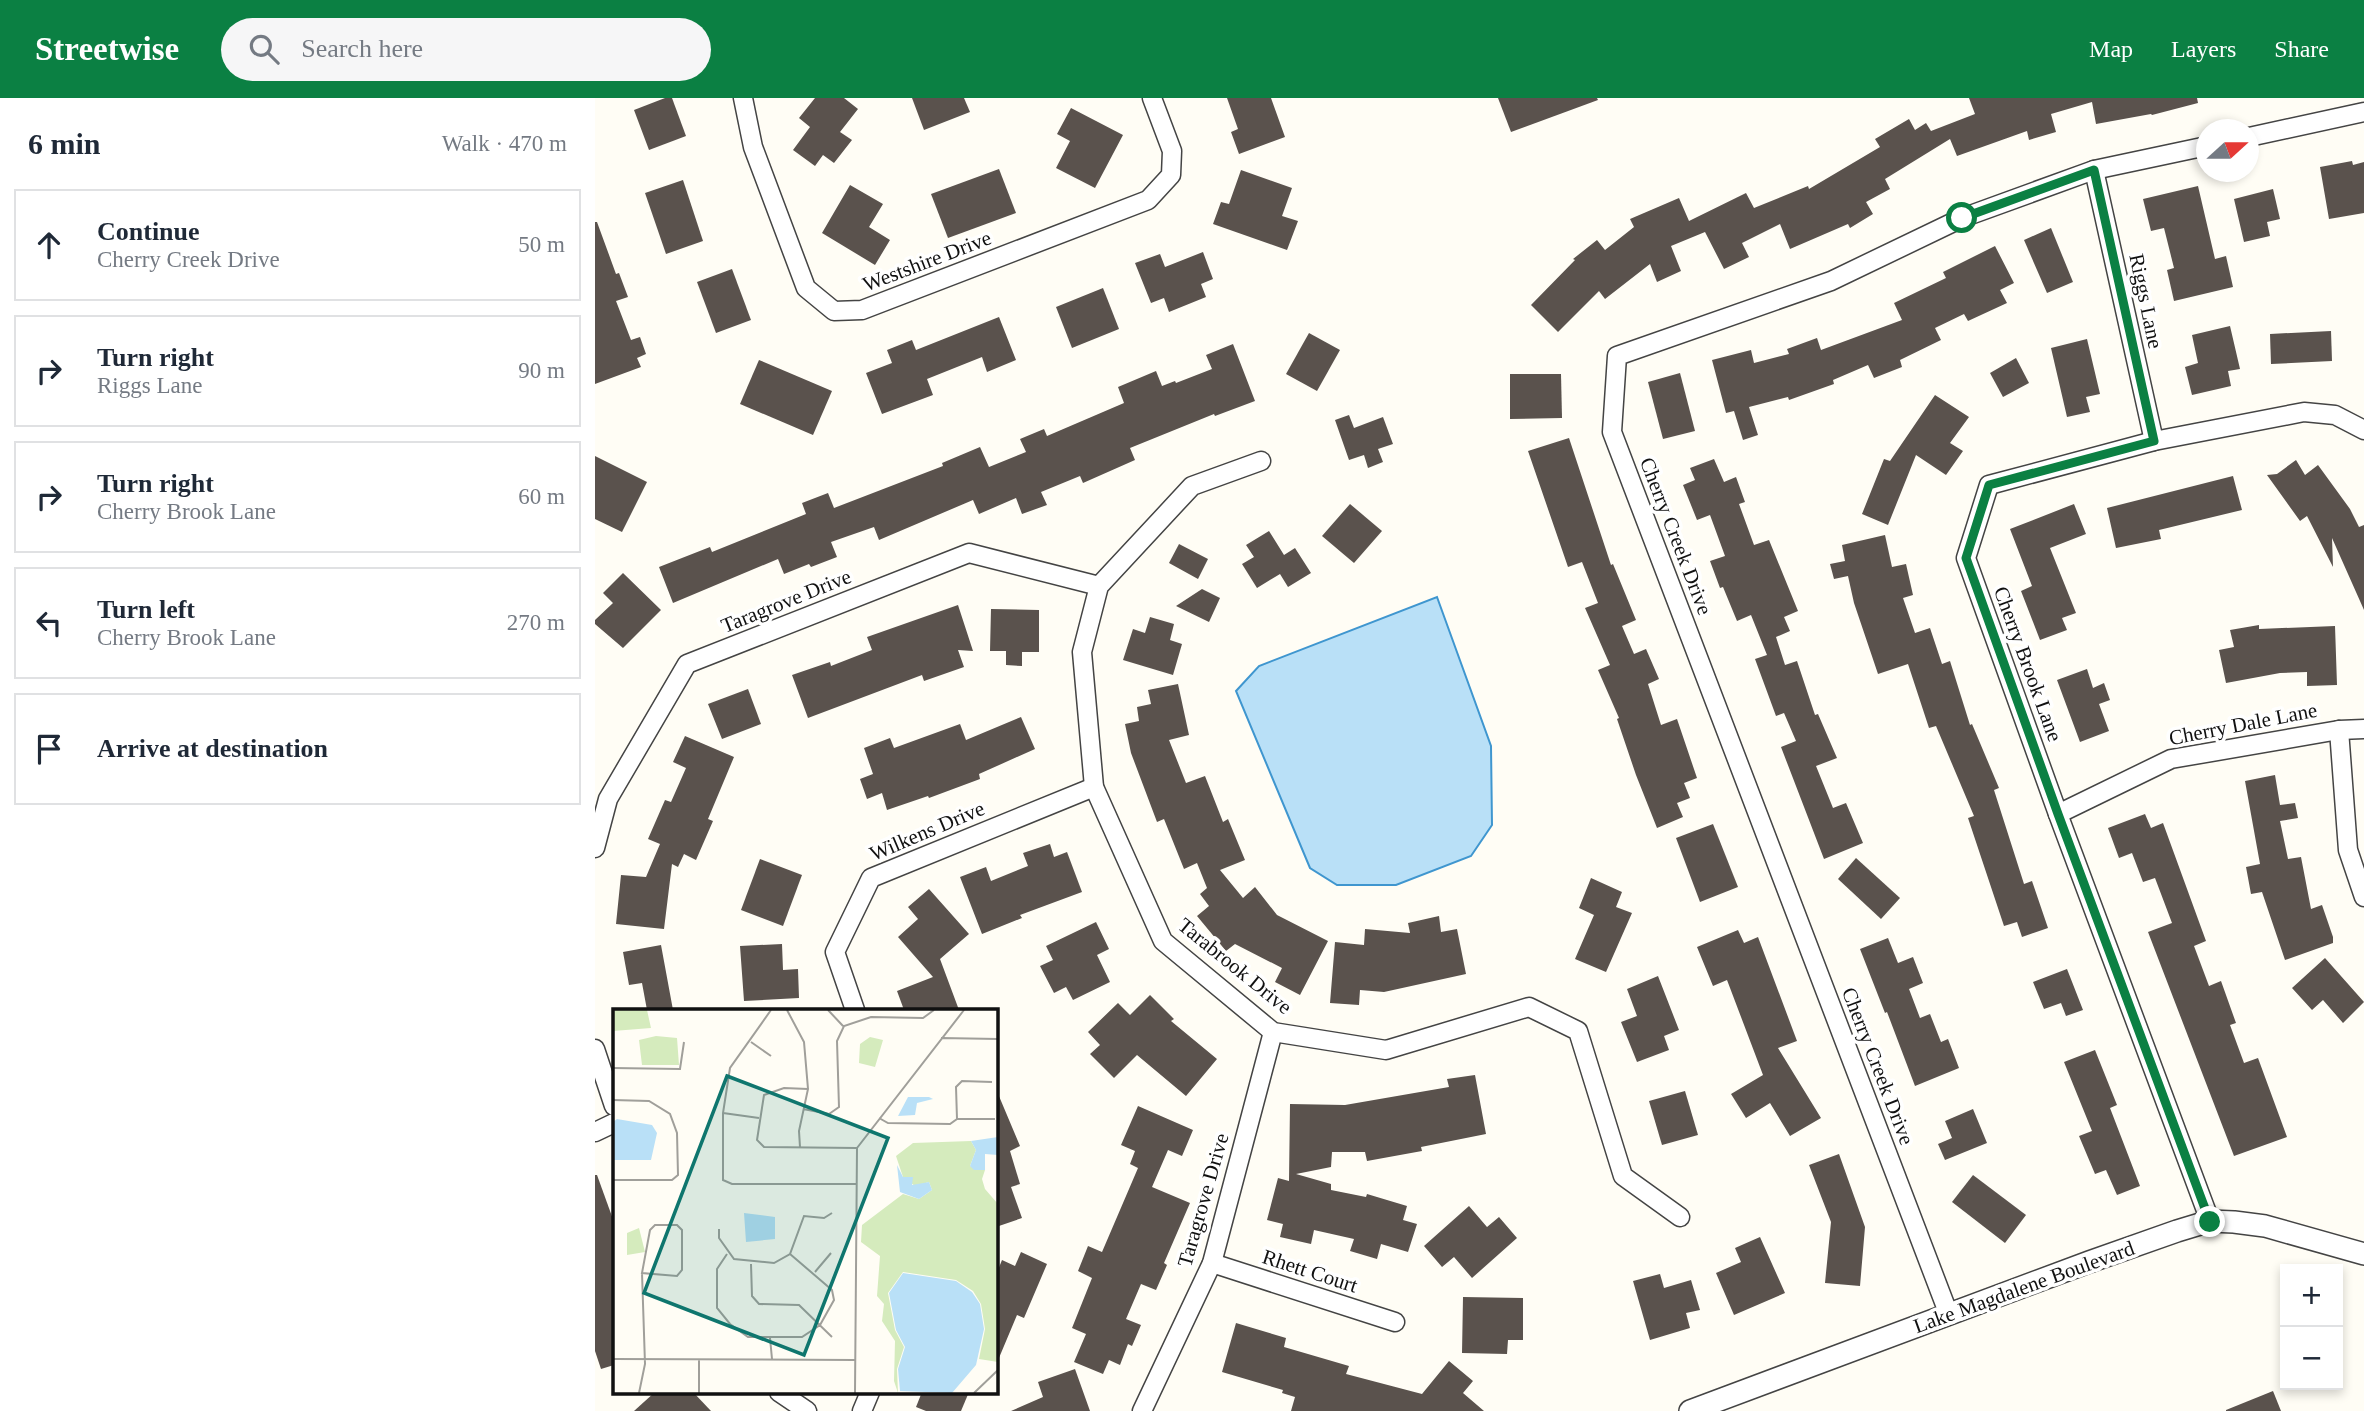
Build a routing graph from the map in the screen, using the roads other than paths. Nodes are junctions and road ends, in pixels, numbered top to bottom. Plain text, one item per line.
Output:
1 (743, 98) edge
2 (1151, 98) edge
3 (2364, 112) edge
4 (2259, 135) edge
5 (2196, 148) edge
6 (2094, 170) junction
7 (2364, 430) edge
8 (2154, 441) junction
9 (1261, 461) dead end
10 (1099, 586) junction
11 (2364, 729) edge
12 (2339, 730) junction
13 (1094, 787) junction
14 (601, 796) edge
15 (2058, 814) junction
16 (595, 848) edge
17 (2364, 897) edge
18 (856, 1009) edge
19 (1273, 1032) junction
20 (595, 1049) edge
21 (613, 1103) edge
22 (613, 1123) edge
23 (595, 1132) edge
24 (1680, 1217) dead end
25 (2210, 1222) junction
26 (2364, 1254) edge
27 (1212, 1263) junction
28 (1949, 1315) junction
29 (1395, 1322) dead end
30 (782, 1394) edge
31 (869, 1394) edge
32 (807, 1411) edge
33 (862, 1411) edge
34 (1142, 1411) edge
35 (1690, 1411) edge

1 - 2 street, Westshire Drive
3 - 4 street
5 - 6 street, Cherry Creek Drive
6 - 8 street, Riggs Lane
6 - 28 street, Cherry Creek Drive
7 - 8 street, Cherry Brook Lane
8 - 15 street, Cherry Brook Lane
9 - 10 street, Tarabrook Drive
10 - 13 street, Tarabrook Drive
10 - 14 street, Taragrove Drive
11 - 12 street, Cherry Dale Lane
12 - 15 street, Cherry Dale Lane
12 - 17 street
13 - 18 street, Wilkens Drive
13 - 19 street, Tarabrook Drive
14 - 16 street, Taragrove Drive
15 - 25 street, Cherry Brook Lane
19 - 24 street, Tarabrook Drive
19 - 27 street, Taragrove Drive
20 - 21 street
22 - 23 street
25 - 26 street, Lake Magdalene Boulevard
25 - 28 street, Lake Magdalene Boulevard
27 - 29 street, Rhett Court
27 - 34 street, Taragrove Drive
28 - 35 street, Lake Magdalene Boulevard
30 - 32 street
31 - 33 street

